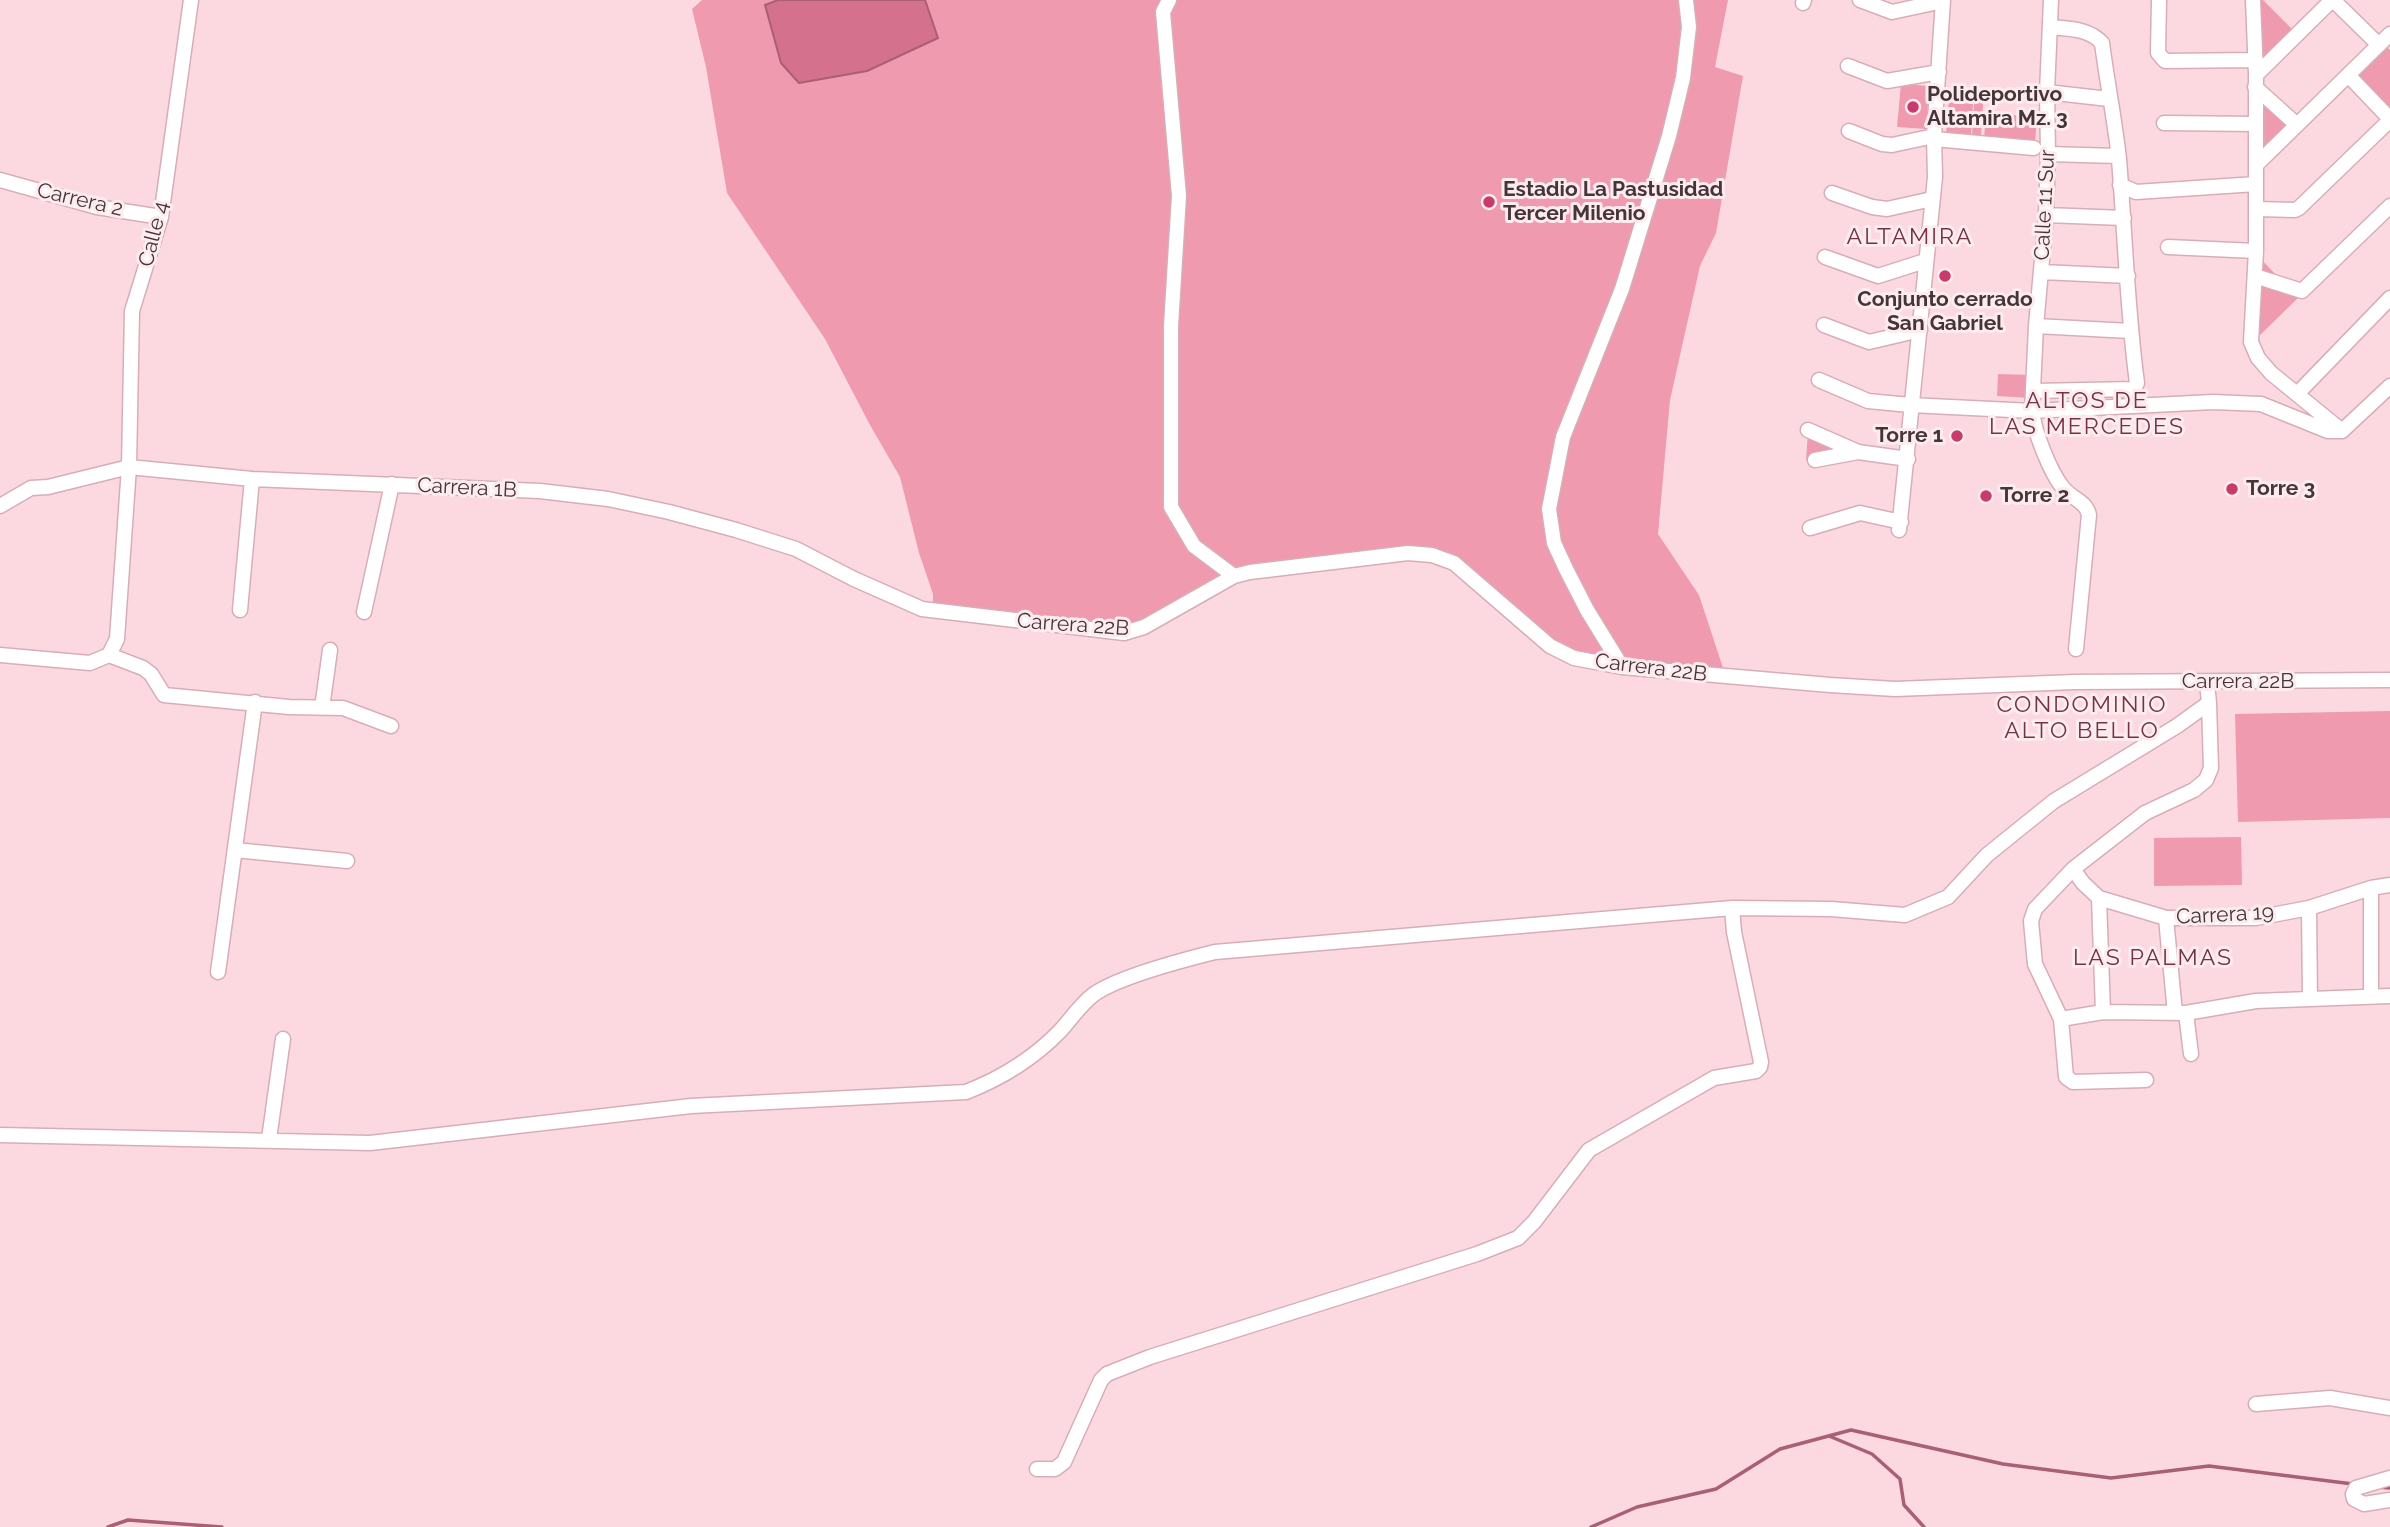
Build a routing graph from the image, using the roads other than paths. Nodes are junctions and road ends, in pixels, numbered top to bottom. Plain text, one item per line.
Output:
1 (191, 0) edge
2 (1169, 0) edge
3 (1686, 0) edge
4 (1860, 0) edge
5 (1943, 0) edge
6 (2051, 0) edge
7 (2159, 0) edge
8 (2253, 0) edge
9 (2333, 0) edge
10 (2050, 27) junction
11 (2390, 34) edge
12 (2379, 45) junction
13 (2256, 60) junction
14 (1848, 66) dead end
15 (1939, 72) junction
16 (2348, 75) junction
17 (2256, 81) junction
18 (2047, 92) junction
19 (2109, 99) junction
20 (2390, 119) edge
21 (2164, 123) dead end
22 (2256, 124) junction
23 (2297, 125) junction
24 (1849, 131) dead end
25 (1934, 137) junction
26 (2034, 148) dead end
27 (2048, 154) junction
28 (2118, 156) junction
29 (2256, 165) junction
30 (0, 180) edge
31 (2256, 184) junction
32 (2120, 185) junction
33 (1832, 193) dead end
34 (1932, 199) junction
35 (2256, 209) junction
36 (2389, 209) edge
37 (2046, 215) junction
38 (161, 217) junction
39 (2123, 218) junction
40 (2168, 247) dead end
41 (2256, 251) junction
42 (1825, 257) dead end
43 (1925, 261) junction
44 (2042, 272) junction
45 (2128, 276) junction
46 (2255, 276) junction
47 (2390, 298) edge
48 (1824, 325) dead end
49 (2036, 326) junction
50 (1920, 330) junction
51 (2130, 331) junction
52 (1819, 380) dead end
53 (2390, 386) edge
54 (2034, 391) junction
55 (2298, 393) junction
56 (1910, 405) junction
57 (2032, 411) junction
58 (1808, 430) dead end
59 (2343, 431) junction
60 (1858, 452) junction
61 (1908, 459) junction
62 (1815, 460) dead end
63 (129, 467) junction
64 (252, 479) junction
65 (393, 484) junction
66 (0, 506) edge
67 (1810, 528) dead end
68 (1234, 576) junction
69 (922, 609) joint
70 (240, 610) dead end
71 (364, 612) dead end
72 (2076, 649) dead end
73 (330, 650) dead end
74 (0, 655) edge
75 (108, 655) junction
76 (1622, 667) junction
77 (2390, 680) edge
78 (2207, 683) junction
79 (255, 702) junction
80 (2209, 703) junction
81 (322, 708) junction
82 (391, 726) dead end
83 (235, 850) junction
84 (346, 861) dead end
85 (2073, 869) junction
86 (2390, 885) edge
87 (2371, 888) junction
88 (2099, 898) junction
89 (1732, 908) junction
90 (2309, 908) junction
91 (2166, 918) junction
92 (218, 972) dead end
93 (2371, 996) junction
94 (2390, 996) edge
95 (2309, 999) junction
96 (2103, 1012) junction
97 (2180, 1013) junction
98 (2061, 1019) junction
99 (283, 1039) dead end
100 (2191, 1054) dead end
101 (2146, 1080) dead end
102 (0, 1135) edge
103 (269, 1139) junction
104 (2256, 1404) dead end
105 (2390, 1408) edge
106 (1037, 1469) dead end
107 (2390, 1478) edge
108 (2390, 1500) edge

1 - 38 street, Calle 4
2 - 68 street
3 - 76 street
4 - 5 street
5 - 15 street
6 - 10 street, Calle 11 Sur
7 - 13 street
8 - 13 street
9 - 12 street
9 - 17 street
10 - 18 street, Calle 11 Sur
10 - 19 street
11 - 12 street
12 - 16 street
13 - 17 street
14 - 15 street
15 - 25 street
16 - 20 street
16 - 23 street
17 - 22 street
17 - 23 street
18 - 19 street
18 - 27 street, Calle 11 Sur
19 - 28 street
20 - 35 street
21 - 22 street
22 - 29 street
23 - 29 street
24 - 25 street
25 - 26 street
25 - 34 street
27 - 28 street
27 - 37 street, Calle 11 Sur
28 - 32 street
29 - 31 street
30 - 38 street, Carrera 2
31 - 32 street
31 - 35 street
32 - 39 street
33 - 34 street
34 - 43 street
35 - 41 street
36 - 46 street
37 - 39 street
37 - 44 street, Calle 11 Sur
38 - 63 street, Calle 4
39 - 45 street
40 - 41 street
41 - 46 street
42 - 43 street
43 - 50 street
44 - 45 street
44 - 49 street, Calle 11 Sur
45 - 51 street
46 - 55 street
47 - 55 street
48 - 50 street
49 - 51 street
49 - 54 street, Calle 11 Sur
50 - 56 street
51 - 54 street
52 - 56 street
53 - 59 street
54 - 57 street, Calle 11 Sur
55 - 59 street
56 - 57 street
56 - 61 street
57 - 59 street
57 - 72 street
58 - 60 street
60 - 61 street
60 - 62 street
61 - 67 street
63 - 64 street, Carrera 1B
63 - 66 street, Carrera 1B
63 - 75 street, Calle 4
64 - 65 street, Carrera 1B
64 - 70 street
65 - 69 street, Carrera 1B
65 - 71 street
68 - 69 street, Carrera 22B
68 - 76 street, Carrera 22B
73 - 81 street
74 - 75 street
75 - 79 street
76 - 78 street, Carrera 22B
77 - 78 street, Carrera 22B
78 - 80 street
79 - 81 street
79 - 83 street
80 - 85 street
80 - 89 street
81 - 82 street
83 - 84 street
83 - 92 street
85 - 88 street
85 - 98 street
86 - 87 street, Carrera 19
87 - 90 street, Carrera 19
87 - 93 street
88 - 91 street, Carrera 19
88 - 96 street
89 - 103 street
89 - 106 street
90 - 91 street, Carrera 19
90 - 95 street
91 - 97 street
93 - 94 street
93 - 95 street
95 - 97 street
96 - 97 street
96 - 98 street
97 - 100 street
98 - 101 street
99 - 103 street
102 - 103 street
104 - 105 street
107 - 108 street

